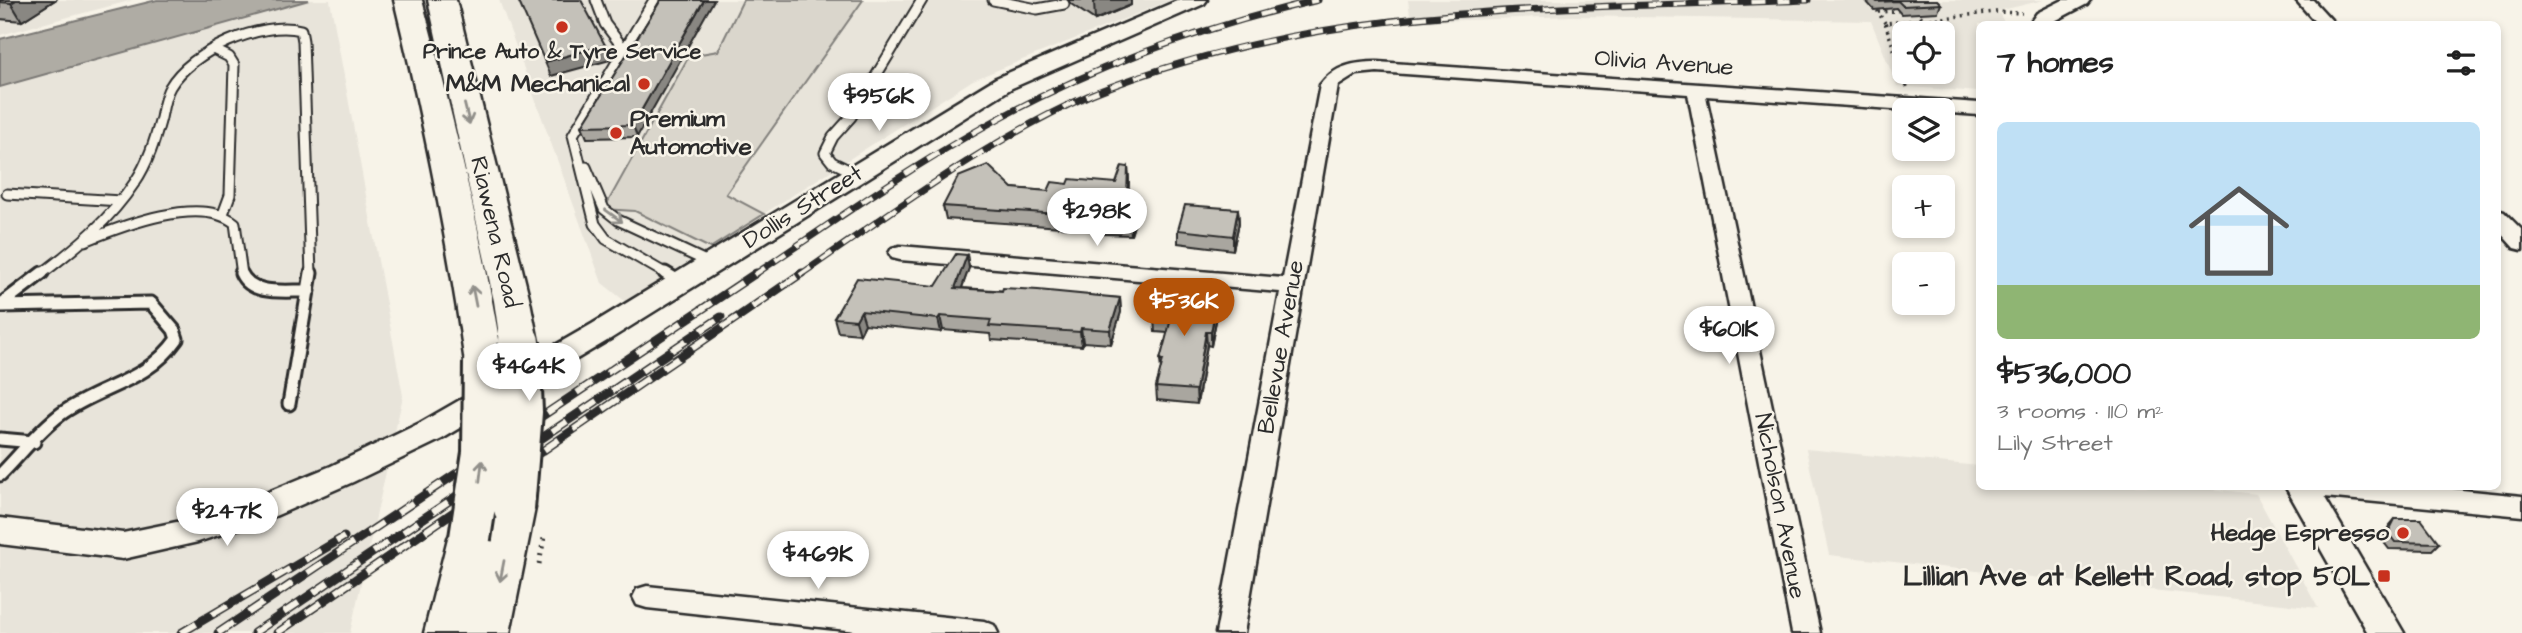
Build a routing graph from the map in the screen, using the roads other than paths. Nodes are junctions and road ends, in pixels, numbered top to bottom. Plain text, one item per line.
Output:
1 (408, 0) edge
2 (442, 0) edge
3 (596, 0) edge
4 (654, 0) edge
5 (922, 0) edge
6 (993, 0) edge
7 (1197, 0) edge
8 (2080, 0) edge
9 (2304, 0) edge
10 (1064, 4) dead end
11 (2036, 19) edge
12 (2323, 21) edge
13 (624, 49) junction
14 (215, 50) junction
15 (1346, 70) joint
16 (1696, 90) junction
17 (1976, 109) edge
18 (573, 135) junction
19 (857, 174) junction
20 (7, 194) dead end
21 (121, 201) junction
22 (223, 214) junction
23 (2501, 220) edge
24 (2522, 243) edge
25 (73, 246) junction
26 (900, 253) dead end
27 (711, 263) junction
28 (680, 282) junction
29 (1291, 286) junction
30 (309, 291) junction
31 (0, 306) edge
32 (289, 404) dead end
33 (0, 439) edge
34 (34, 442) junction
35 (0, 475) edge
36 (2303, 490) edge
37 (2356, 490) edge
38 (2522, 506) edge
39 (1, 532) edge
40 (647, 597) dead end
41 (447, 633) edge
42 (487, 633) edge
43 (984, 633) edge
44 (1230, 633) edge
45 (1806, 633) edge
46 (2386, 633) edge

41 -> 1 highway, Riawena Road, bridge
2 -> 42 highway, Riawena Road, bridge
3 - 13 lane
4 - 13 lane
5 - 19 lane
6 - 10 lane
7 - 19 street, Dollis Street
8 - 11 street
9 - 12 street
13 - 18 lane
14 - 21 lane
14 - 22 lane
14 - 30 lane
15 - 16 street, Olivia Avenue
15 - 29 street, Bellevue Avenue
16 - 17 street, Olivia Avenue
16 - 45 street, Nicholson Avenue
18 -> 27 lane
18 - 28 lane
19 - 27 street, Dollis Street
20 - 21 lane
21 - 25 lane
22 - 25 lane
22 - 30 lane
23 - 24 street
25 - 31 lane
26 - 29 street
27 - 28 street, Dollis Street
28 - 39 street, Dollis Street
29 - 44 street, Bellevue Avenue
30 - 32 lane
31 - 34 lane
33 - 34 lane
34 - 35 lane
36 - 46 street
37 - 38 street
40 - 43 street

